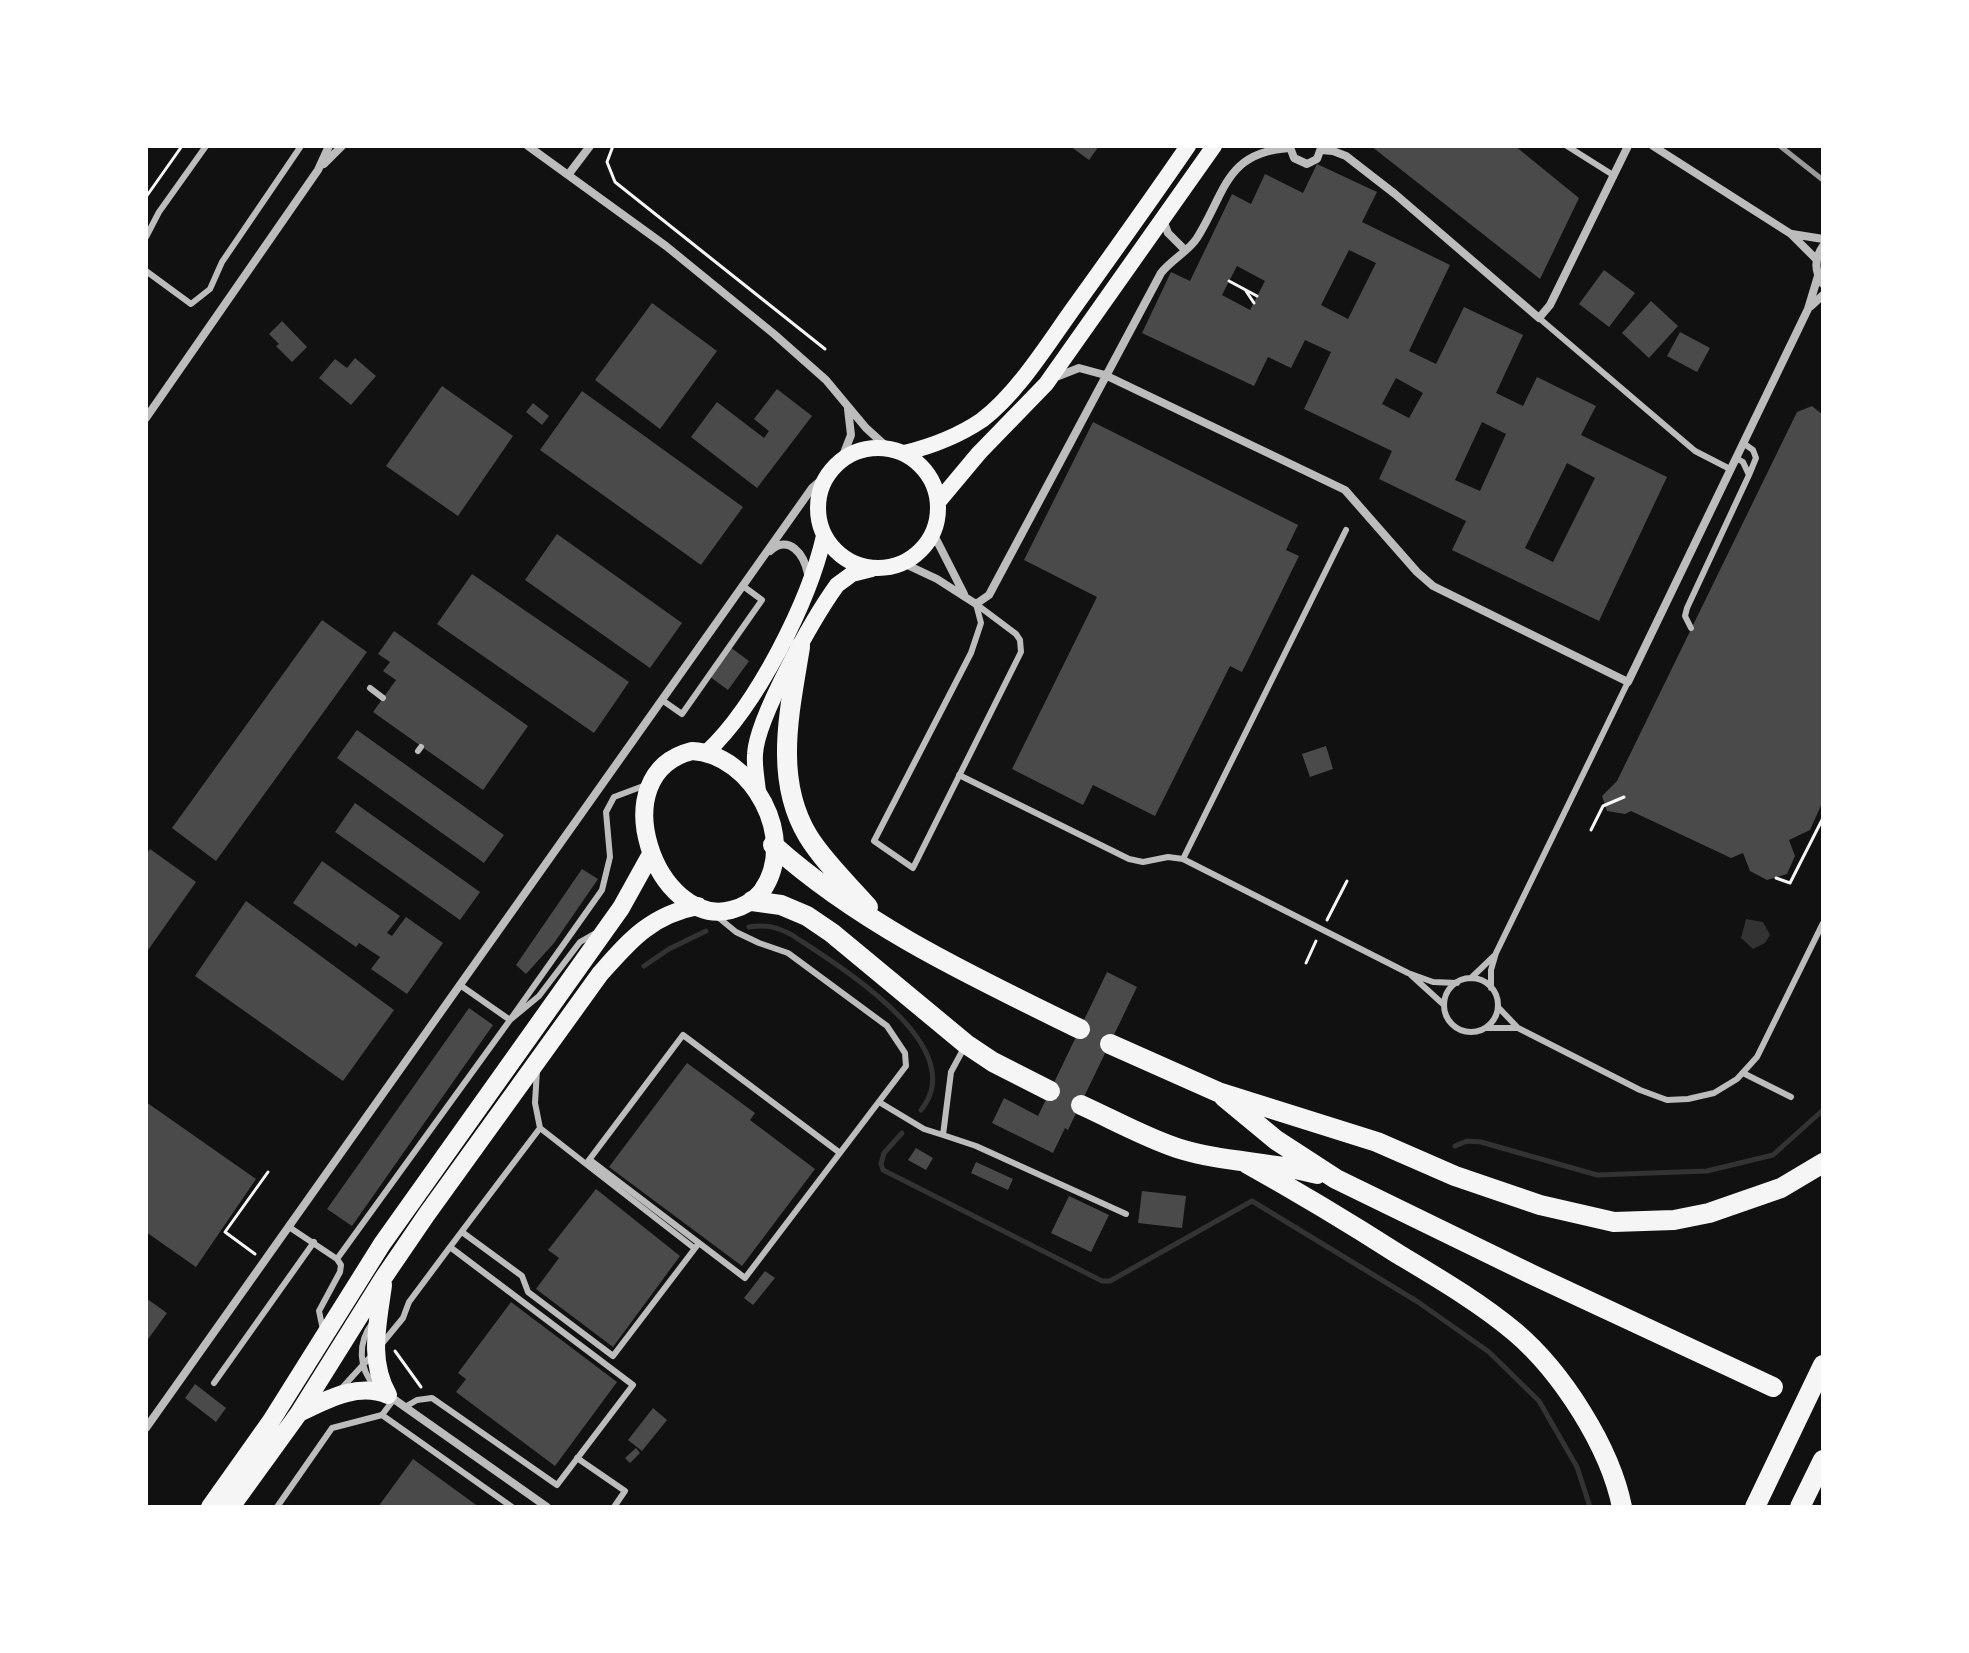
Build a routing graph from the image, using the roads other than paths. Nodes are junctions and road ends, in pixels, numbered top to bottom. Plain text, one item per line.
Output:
1 (206, 146) edge
2 (301, 146) edge
3 (329, 146) edge
4 (342, 146) edge
5 (528, 146) edge
6 (590, 146) edge
7 (1188, 146) edge
8 (1214, 146) edge
9 (1567, 146) edge
10 (1628, 146) edge
11 (1653, 146) edge
12 (1290, 147) edge
13 (1321, 148) edge
14 (318, 170) junction
15 (568, 175) junction
16 (1613, 175) junction
17 (1163, 220) junction
18 (1791, 234) junction
19 (146, 237) edge
20 (1823, 239) edge
21 (1823, 246) edge
22 (1185, 250) junction
23 (1816, 259) junction
24 (146, 271) edge
25 (1820, 280) edge
26 (1823, 295) edge
27 (1808, 309) junction
28 (1539, 318) junction
29 (1105, 375) junction
30 (1046, 384) junction
31 (846, 404) junction
32 (146, 418) edge
33 (1743, 443) junction
34 (896, 450) junction
35 (842, 458) junction
36 (1736, 458) junction
37 (1730, 469) junction
38 (827, 475) junction
39 (1749, 475) junction
40 (938, 502) junction
41 (1346, 530) dead end
42 (933, 533) junction
43 (824, 536) junction
44 (763, 557) junction
45 (903, 563) junction
46 (874, 568) junction
47 (743, 586) junction
48 (809, 586) junction
49 (967, 598) junction
50 (976, 604) junction
51 (1691, 628) dead end
52 (800, 647) junction
53 (1628, 682) junction
54 (370, 688) dead end
55 (383, 698) dead end
56 (662, 700) junction
57 (707, 752) junction
58 (959, 775) junction
59 (649, 784) junction
60 (758, 792) junction
61 (773, 845) junction
62 (651, 854) junction
63 (1183, 859) junction
64 (752, 901) junction
65 (704, 908) junction
66 (1823, 923) edge
67 (884, 925) junction
68 (608, 927) junction
69 (1496, 953) junction
70 (1408, 973) junction
71 (1471, 978) junction
72 (1457, 983) junction
73 (460, 985) junction
74 (1491, 988) junction
75 (1444, 1005) junction
76 (1498, 1007) junction
77 (510, 1020) junction
78 (1487, 1028) junction
79 (1518, 1028) junction
80 (1080, 1029) dead end
81 (966, 1044) junction
82 (1110, 1044) dead end
83 (537, 1062) junction
84 (1743, 1073) junction
85 (1050, 1091) dead end
86 (1218, 1092) junction
87 (1791, 1097) dead end
88 (879, 1102) junction
89 (1081, 1105) dead end
90 (540, 1128) junction
91 (943, 1135) junction
92 (840, 1153) junction
93 (588, 1162) junction
94 (1246, 1163) junction
95 (1823, 1163) edge
96 (1336, 1179) junction
97 (1126, 1214) dead end
98 (289, 1227) junction
99 (462, 1232) junction
100 (314, 1242) junction
101 (696, 1245) junction
102 (450, 1247) junction
103 (337, 1259) junction
104 (384, 1277) junction
105 (391, 1318) junction
106 (324, 1337) junction
107 (369, 1359) junction
108 (1823, 1365) edge
109 (214, 1383) dead end
110 (1773, 1387) dead end
111 (387, 1395) junction
112 (332, 1398) junction
113 (405, 1407) junction
114 (299, 1413) junction
115 (382, 1415) junction
116 (146, 1428) edge
117 (577, 1458) junction
118 (1823, 1460) edge
119 (210, 1507) edge
120 (231, 1507) edge
121 (277, 1507) edge
122 (512, 1507) edge
123 (547, 1507) edge
124 (614, 1507) edge
125 (1622, 1507) edge
126 (1755, 1507) edge
127 (1800, 1507) edge

1 - 19 lane
2 - 24 lane
3 - 14 street
4 - 14 street
5 - 15 street
6 - 15 street
7 - 34 main road
8 - 17 main road
9 - 16 lane
10 - 16 street
11 - 18 street
12 - 13 street
12 - 22 street
13 - 28 street
14 - 32 street
15 - 31 street
16 - 28 street
17 - 22 street
17 - 30 main road
18 - 20 street
18 - 23 street
21 - 23 street
22 - 29 street
23 - 25 street
25 - 27 street
26 - 27 street
27 - 33 street
28 - 37 lane
29 - 30 street
29 - 50 street
29 - 53 street
30 - 40 main road
31 - 34 street
31 - 35 street
33 - 36 street
33 - 39 lane
34 - 35 main road
34 - 40 main road
35 - 38 main road
36 - 37 street
36 - 39 lane
37 - 53 street
38 - 43 main road
38 - 44 street
39 - 51 lane
40 - 42 main road
41 - 63 lane
42 - 45 main road
42 - 49 street
43 - 46 main road
43 - 48 main road
44 - 47 street
44 - 48 street
45 - 46 main road
45 - 49 street
46 - 52 main road
47 - 56 street
47 - 56 lane
48 - 57 main road
49 - 50 street
50 - 58 lane
50 - 58 lane
52 - 60 main road
52 - 67 highway
53 - 69 lane
54 - 55 lane
56 - 73 street
57 - 59 main road
57 - 60 main road
58 - 63 lane
59 - 62 main road
59 - 77 lane
60 - 61 main road
61 - 64 main road
61 - 67 highway
62 - 65 main road
62 - 68 main road
63 - 70 lane
64 - 65 main road
64 - 81 highway
65 - 83 main road
65 - 88 lane
66 - 84 lane
67 - 80 highway
68 - 77 lane
68 - 106 main road
69 - 71 lane
69 - 74 lane
70 - 72 lane
70 - 75 lane
71 - 72 lane
71 - 74 lane
72 - 75 lane
73 - 77 lane
73 - 98 street
74 - 76 lane
75 - 78 lane
76 - 78 lane
76 - 79 lane
77 - 103 lane
78 - 79 lane
79 - 84 lane
81 - 85 highway
81 - 91 lane
82 - 86 highway
83 - 90 lane
83 - 104 main road
84 - 87 lane
86 - 95 highway
86 - 96 highway
88 - 91 lane
88 - 92 lane
89 - 94 highway
90 - 93 lane
90 - 99 lane
91 - 97 lane
92 - 93 lane
92 - 101 lane
93 - 101 lane
94 - 96 highway
94 - 125 highway
96 - 110 highway
98 - 100 lane
98 - 116 street
99 - 101 lane
99 - 102 lane
100 - 103 lane
100 - 109 lane
102 - 105 lane
102 - 117 lane
103 - 106 lane
104 - 105 main road
104 - 114 main road
105 - 107 main road
106 - 119 main road
107 - 111 main road
107 - 112 lane
108 - 126 highway
111 - 112 main road
111 - 113 street
111 - 115 lane
112 - 114 main road
113 - 117 lane
113 - 123 street
114 - 120 main road
115 - 121 lane
115 - 122 lane
117 - 124 lane
118 - 127 highway

